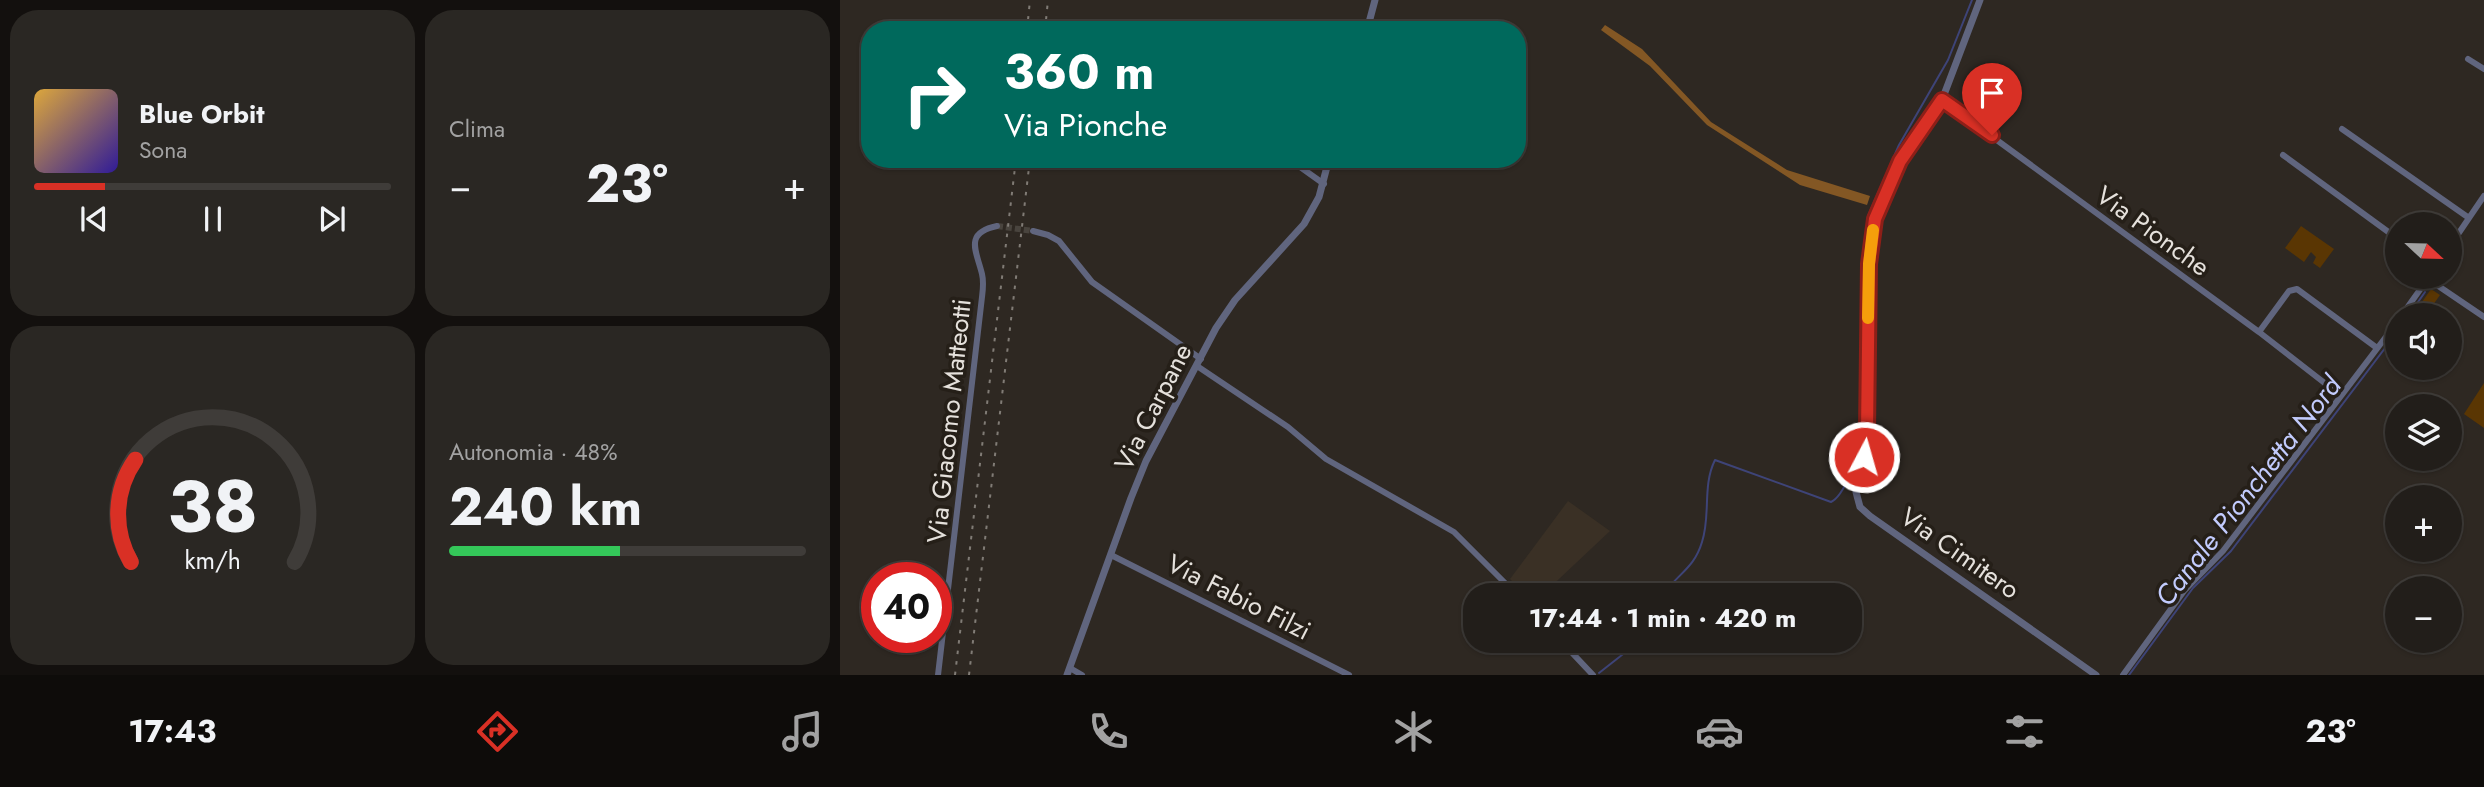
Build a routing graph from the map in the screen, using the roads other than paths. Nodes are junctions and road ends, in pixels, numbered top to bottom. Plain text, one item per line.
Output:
1 (1375, 0) edge
2 (1980, 0) edge
3 (1369, 21) edge
4 (2468, 59) dead end
5 (2484, 69) edge
6 (1942, 100) junction
7 (2342, 129) dead end
8 (2283, 155) dead end
9 (1302, 168) edge
10 (1327, 168) edge
11 (1324, 184) junction
12 (2484, 196) edge
13 (2469, 218) junction
14 (997, 226) dead end
15 (2462, 228) edge
16 (2385, 230) edge
17 (1033, 231) tunnel mouth
18 (2445, 289) edge
19 (2484, 317) edge
20 (2259, 332) junction
21 (2385, 339) edge
22 (2378, 348) junction
23 (1199, 363) junction
24 (2340, 395) junction
25 (1111, 555) junction
26 (1505, 583) edge
27 (1572, 653) edge
28 (1068, 672) edge
29 (938, 675) edge
30 (1082, 675) edge
31 (1349, 675) edge
32 (1593, 675) edge
33 (2096, 675) edge
34 (2123, 675) edge

1 - 3 street
2 - 6 street, Via Cimitero
4 - 5 street
6 - 20 street, Via Pionche
6 - 33 street, Via Cimitero
7 - 13 street
8 - 16 street
9 - 11 street
10 - 11 street, Via Carpane
11 - 23 street, Via Carpane
12 - 13 street
13 - 15 street
14 - 29 street, Via Giacomo Matteotti
17 - 23 street
18 - 19 street
20 - 22 street
20 - 24 street, Via Pionche
21 - 22 street
22 - 24 street
23 - 25 street, Via Carpane
23 - 26 street
24 - 34 street
25 - 28 street, Via Carpane
25 - 31 street, Via Fabio Filzi
27 - 32 street
28 - 30 street

